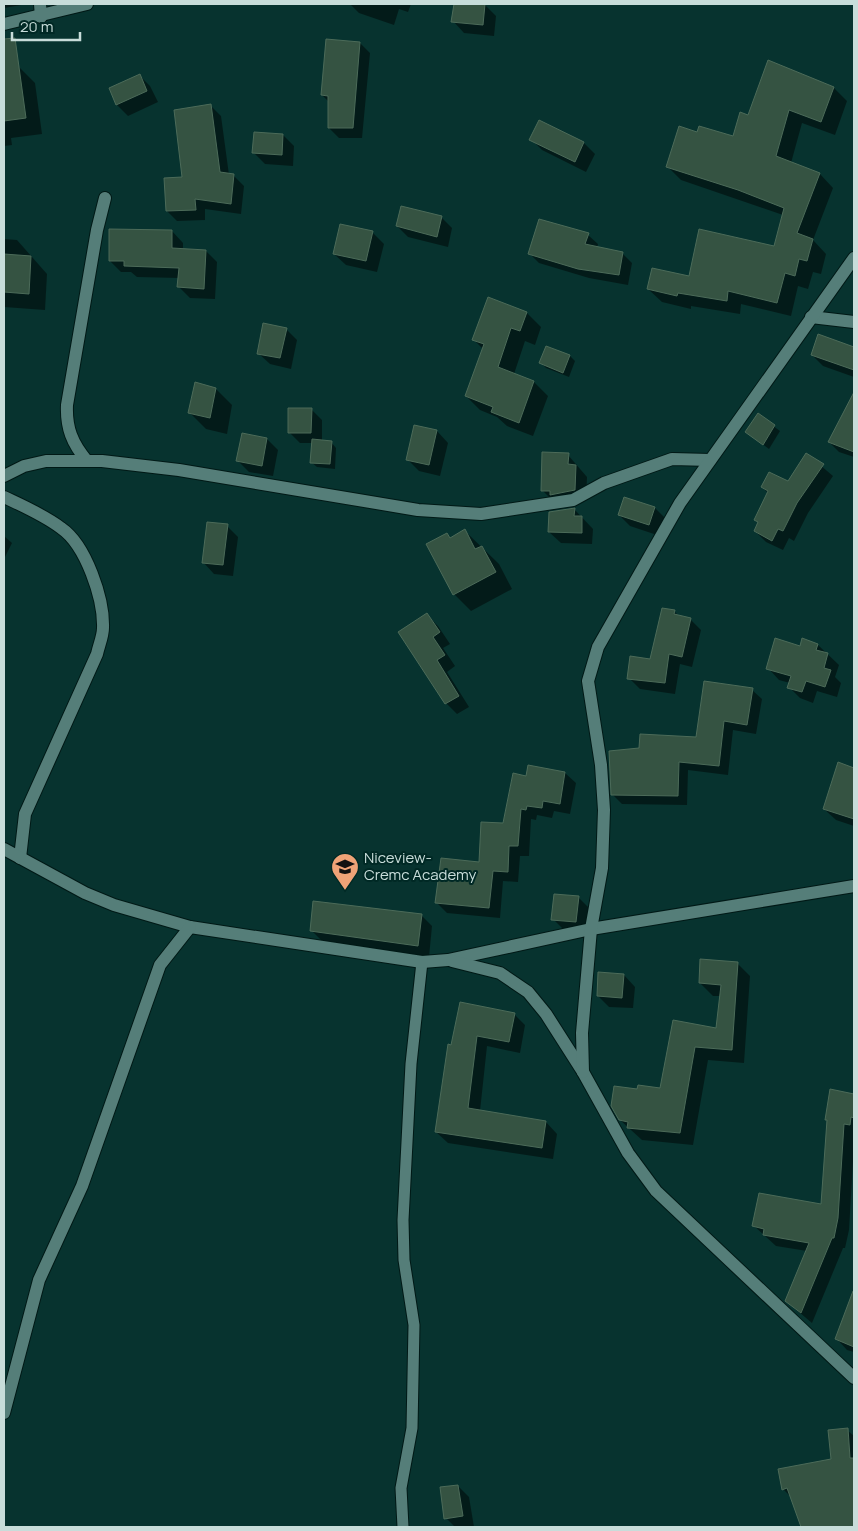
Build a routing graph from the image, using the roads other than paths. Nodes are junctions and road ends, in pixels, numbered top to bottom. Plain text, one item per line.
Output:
1 (40, 4) edge
2 (87, 4) edge
3 (41, 17) junction
4 (4, 24) edge
5 (105, 198) dead end
6 (854, 258) edge
7 (811, 318) junction
8 (854, 322) edge
9 (86, 460) junction
10 (710, 460) junction
11 (4, 476) edge
12 (4, 496) edge
13 (4, 849) edge
14 (20, 858) junction
15 (854, 886) edge
16 (190, 927) junction
17 (591, 929) junction
18 (448, 960) junction
19 (422, 962) junction
20 (583, 1072) junction
21 (10, 1359) edge
22 (854, 1378) edge
23 (4, 1413) edge
24 (403, 1527) edge

1 - 3 street
2 - 3 street
3 - 4 street
5 - 9 street
6 - 7 street
7 - 8 street
7 - 10 street
9 - 10 street
9 - 11 street
10 - 17 street
12 - 14 street
13 - 14 street
14 - 16 street
15 - 17 street
16 - 19 street
16 - 21 street
17 - 18 street
17 - 20 street
18 - 19 street
18 - 20 street
19 - 24 lane
20 - 22 street
21 - 23 street

